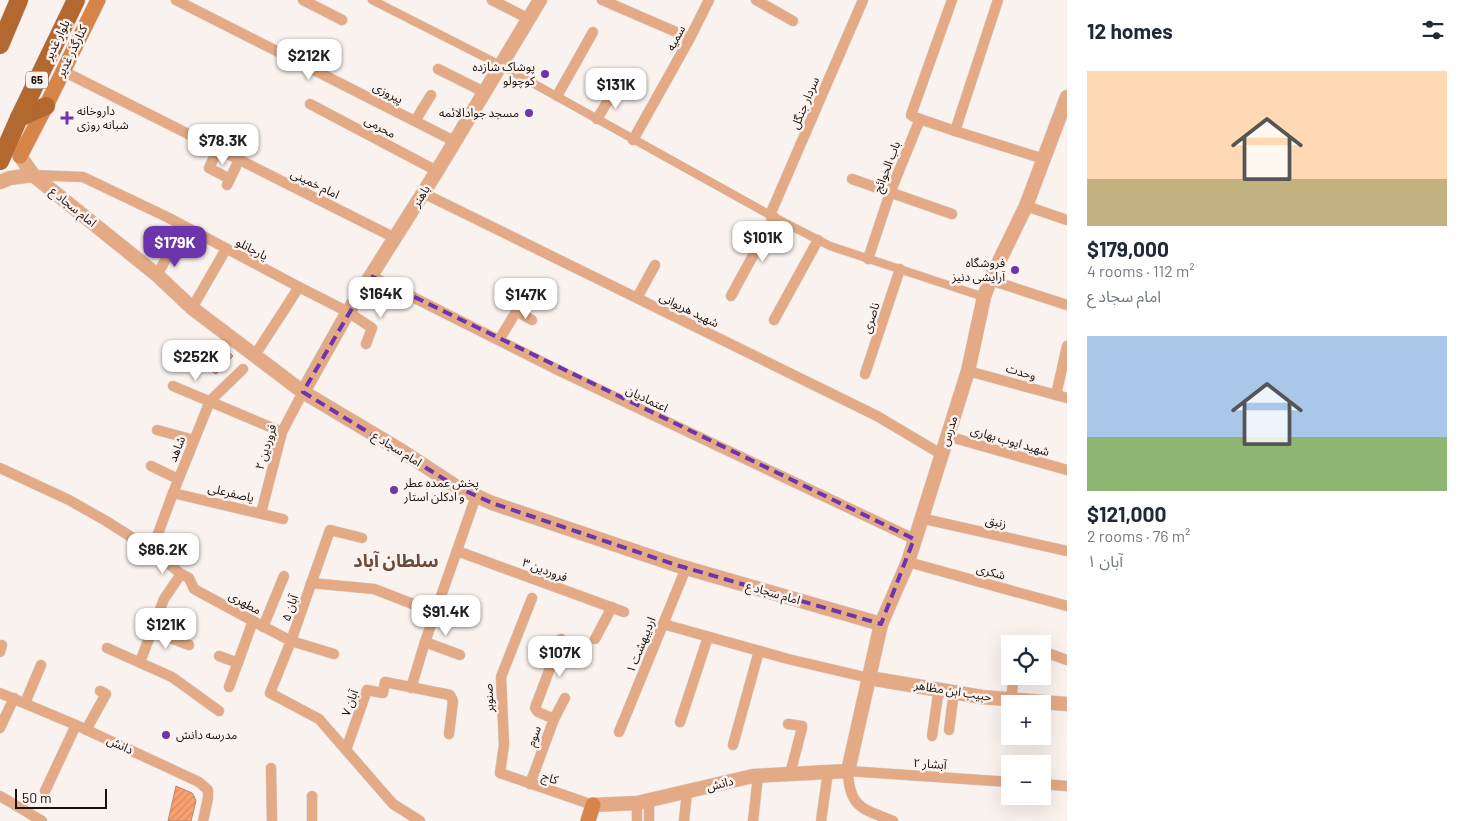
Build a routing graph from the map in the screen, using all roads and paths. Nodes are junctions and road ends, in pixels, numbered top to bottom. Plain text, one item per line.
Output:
1 (76, 0) edge
2 (98, 0) edge
3 (176, 0) edge
4 (303, 0) edge
5 (372, 0) edge
6 (492, 0) edge
7 (540, 0) edge
8 (602, 0) edge
9 (709, 0) edge
10 (863, 0) edge
11 (952, 0) edge
12 (998, 0) edge
13 (763, 2) edge
14 (16, 6) edge
15 (529, 19) junction
16 (342, 20) dead end
17 (792, 22) dead end
18 (0, 30) edge
19 (593, 32) dead end
20 (690, 38) junction
21 (0, 45) edge
22 (500, 65) junction
23 (438, 69) dead end
24 (62, 71) junction
25 (615, 89) dead end
26 (484, 92) junction
27 (431, 95) dead end
28 (557, 96) junction
29 (1067, 97) edge
30 (310, 104) dead end
31 (46, 106) junction
32 (596, 119) junction
33 (920, 119) junction
34 (415, 121) junction
35 (16, 126) junction
36 (955, 131) junction
37 (633, 140) junction
38 (454, 141) junction
39 (218, 149) junction
40 (20, 156) junction
41 (1044, 159) junction
42 (239, 160) junction
43 (0, 161) edge
44 (437, 171) junction
45 (33, 175) junction
46 (852, 179) dead end
47 (0, 182) edge
48 (423, 193) junction
49 (890, 193) junction
50 (1026, 206) junction
51 (952, 214) dead end
52 (772, 216) junction
53 (1067, 220) edge
54 (204, 237) junction
55 (395, 238) junction
56 (818, 240) junction
57 (172, 248) dead end
58 (226, 249) junction
59 (196, 251) dead end
60 (868, 259) junction
61 (655, 265) dead end
62 (900, 269) junction
63 (157, 275) junction
64 (371, 276) junction
65 (990, 280) junction
66 (531, 287) dead end
67 (298, 288) junction
68 (638, 296) dead end
69 (731, 296) dead end
70 (984, 297) junction
71 (1067, 306) edge
72 (192, 308) junction
73 (516, 311) junction
74 (348, 312) junction
75 (532, 320) dead end
76 (774, 320) dead end
77 (499, 340) junction
78 (366, 344) dead end
79 (1067, 346) edge
80 (255, 355) junction
81 (243, 368) dead end
82 (968, 370) junction
83 (865, 374) dead end
84 (173, 386) dead end
85 (303, 392) junction
86 (1056, 395) junction
87 (1067, 398) edge
88 (210, 400) junction
89 (157, 430) dead end
90 (282, 432) junction
91 (947, 436) junction
92 (194, 440) junction
93 (941, 454) junction
94 (151, 466) dead end
95 (0, 468) edge
96 (1067, 470) edge
97 (178, 479) junction
98 (173, 493) junction
99 (476, 496) junction
100 (261, 513) junction
101 (920, 518) junction
102 (283, 519) dead end
103 (362, 538) dead end
104 (914, 540) junction
105 (152, 550) junction
106 (458, 551) junction
107 (1067, 551) edge
108 (908, 562) junction
109 (686, 568) junction
110 (181, 574) junction
111 (284, 576) dead end
112 (311, 583) junction
113 (532, 598) dead end
114 (418, 606) dead end
115 (1067, 606) edge
116 (612, 607) junction
117 (624, 612) dead end
118 (253, 621) junction
119 (663, 624) junction
120 (881, 624) junction
121 (263, 627) junction
122 (152, 631) junction
123 (708, 637) junction
124 (561, 639) dead end
125 (595, 640) dead end
126 (292, 642) junction
127 (425, 642) junction
128 (189, 645) dead end
129 (107, 648) dead end
130 (759, 651) junction
131 (334, 654) dead end
132 (1051, 654) edge
133 (460, 655) dead end
134 (219, 656) dead end
135 (1067, 660) edge
136 (140, 662) junction
137 (238, 663) junction
138 (41, 665) dead end
139 (869, 678) junction
140 (229, 687) dead end
141 (411, 688) junction
142 (940, 688) junction
143 (100, 691) dead end
144 (954, 691) junction
145 (0, 693) edge
146 (14, 698) junction
147 (565, 698) dead end
148 (1001, 698) edge
149 (25, 702) junction
150 (1051, 703) edge
151 (1067, 704) edge
152 (219, 711) dead end
153 (554, 719) junction
154 (680, 722) dead end
155 (76, 724) junction
156 (788, 724) dead end
157 (0, 728) edge
158 (86, 730) junction
159 (950, 730) dead end
160 (619, 732) dead end
161 (449, 734) dead end
162 (932, 736) dead end
163 (733, 745) dead end
164 (346, 750) junction
165 (271, 768) dead end
166 (848, 770) junction
167 (828, 772) junction
168 (500, 773) joint
169 (790, 774) junction
170 (758, 776) junction
171 (1001, 781) edge
172 (530, 784) junction
173 (1051, 785) edge
174 (1067, 786) edge
175 (45, 790) dead end
176 (687, 792) junction
177 (0, 796) edge
178 (312, 796) dead end
179 (643, 802) junction
180 (593, 806) junction
181 (42, 821) edge
182 (203, 821) edge
183 (272, 821) edge
184 (312, 821) edge
185 (420, 821) edge
186 (588, 821) edge
187 (637, 821) edge
188 (649, 821) edge
189 (684, 821) edge
190 (753, 821) edge
191 (821, 821) edge
192 (893, 821) edge

1 - 35 highway, بلوار غدیر / 65
2 - 24 main road, کنارگذر غدیر
3 - 34 street, پیروزی
4 - 16 street
5 - 22 street
6 - 15 street
7 - 15 street, باهنر
8 - 20 street
9 - 20 street, سمیه
10 - 52 street, سردار جنگل
11 - 33 street
12 - 36 street
13 - 17 street
14 - 18 main road
14 - 21 highway
15 - 22 street, باهنر
19 - 28 street
20 - 37 street, سمیه
22 - 26 street, باهنر
22 - 28 street
23 - 26 street
24 - 31 main road, کنارگذر غدیر
24 - 39 street, امام خمینی
25 - 32 street
26 - 38 street, باهنر
27 - 34 street
28 - 32 street
29 - 41 street, مدرس
30 - 44 street, محرمی
31 - 35 highway
31 - 40 main road, کنارگذر غدیر
32 - 37 street
33 - 36 street
33 - 49 street, باب الحوائج
34 - 38 street, پیروزی
35 - 40 street, امام سجاد ع
35 - 43 highway, بلوار غدیر / 65
36 - 41 street
37 - 52 street
38 - 44 street, باهنر
39 - 42 street, امام خمینی
39 - 42 street
40 - 45 street, امام سجاد ع
41 - 50 street, مدرس
42 - 55 street, امام خمینی
44 - 48 street, باهنر
45 - 47 street
45 - 54 street, یارجانلو
45 - 63 street, امام سجاد ع
46 - 49 street
48 - 55 street, باهنر
48 - 93 street, شهید هریوانی
49 - 51 street
49 - 60 street, باب الحوائج
50 - 53 street
50 - 65 street, مدرس
52 - 56 street
52 - 69 street, سردار جنگل
54 - 58 street, یارجانلو
54 - 59 street
55 - 64 street, باهنر
56 - 60 street
56 - 76 street
57 - 63 street
58 - 67 street, یارجانلو
58 - 72 street
60 - 62 street
61 - 68 street
62 - 70 street
62 - 83 street, ناصری
63 - 72 street, امام سجاد ع
64 - 74 street, باهنر
64 - 77 street, اعتمادیان
65 - 70 street, مدرس
65 - 71 street
66 - 73 street
67 - 74 street, یارجانلو
67 - 80 street
70 - 82 street, مدرس
72 - 80 street, امام سجاد ع
73 - 75 street
73 - 77 street
74 - 78 street, یارجانلو
74 - 85 street, باهنر
77 - 104 street, اعتمادیان
79 - 86 street
80 - 85 street, امام سجاد ع
81 - 88 street, شاهد
82 - 86 street, وحدت
82 - 91 street, مدرس
84 - 88 street
85 - 90 street, فروردین ۲
85 - 99 street, امام سجاد ع
86 - 87 street, وحدت
88 - 90 street
88 - 92 street, شاهد
89 - 92 street
90 - 100 street, فروردین ۲
91 - 93 street, مدرس
91 - 96 street, شهید ایوب بهاری
92 - 97 street, شاهد
93 - 101 street, مدرس
94 - 97 street
95 - 105 street, مطهری
97 - 98 street, شاهد
98 - 100 street, یاصفرعلی
98 - 105 street, شاهد
99 - 106 street
99 - 109 street, امام سجاد ع
100 - 102 street, یاصفرعلی
101 - 104 street, مدرس
101 - 107 street, زنبق
103 - 112 street, آبان ۵
104 - 108 street, مدرس
105 - 110 street, مطهری
106 - 116 street, فروردین ۳
106 - 127 street
108 - 115 street, شکری
108 - 120 street, مدرس
109 - 119 street, اردیبهشت ۱
109 - 120 street, امام سجاد ع
110 - 118 street, مطهری
110 - 122 street
111 - 121 street
112 - 114 street
112 - 126 street, آبان ۵
113 - 168 street, صنوبر
116 - 117 street, فروردین ۳
116 - 125 street
118 - 121 street, مطهری
118 - 137 street
119 - 123 street
119 - 160 street, اردیبهشت ۱
120 - 139 street, مدرس
121 - 126 street, مطهری
122 - 128 street
122 - 136 street
123 - 130 street
123 - 154 street
124 - 153 street
126 - 131 street, مطهری
126 - 164 street, آبان ۵
127 - 133 street
127 - 141 street
129 - 136 street
130 - 139 street
130 - 163 street
132 - 135 street
134 - 137 street
136 - 152 street
137 - 140 street
138 - 149 street
139 - 142 street, حبیب ابن مظاهر
139 - 166 street, مدرس
141 - 161 street
141 - 164 street, آبان ۷
142 - 144 street, حبیب ابن مظاهر
142 - 162 street
143 - 158 street
144 - 148 street, حبیب ابن مظاهر
144 - 159 street
145 - 146 street, دانش
146 - 149 street, دانش
146 - 157 street
147 - 153 street, سوم
149 - 155 street, دانش
150 - 151 street, حبیب ابن مظاهر
153 - 172 street, سوم
155 - 158 street, دانش
155 - 175 street
156 - 169 street
158 - 182 street, دانش
164 - 185 street
165 - 183 street
166 - 167 street, دانش
166 - 171 street, آبشار ۲
166 - 192 street
167 - 169 street, دانش
167 - 191 street
168 - 172 street, کاج
169 - 170 street, دانش
170 - 176 street, دانش
170 - 190 street
172 - 180 street, کاج
173 - 174 street
176 - 179 street, دانش
176 - 189 street
177 - 181 street
178 - 184 street
179 - 180 street, دانش
179 - 187 street
179 - 188 street
180 - 186 main road

